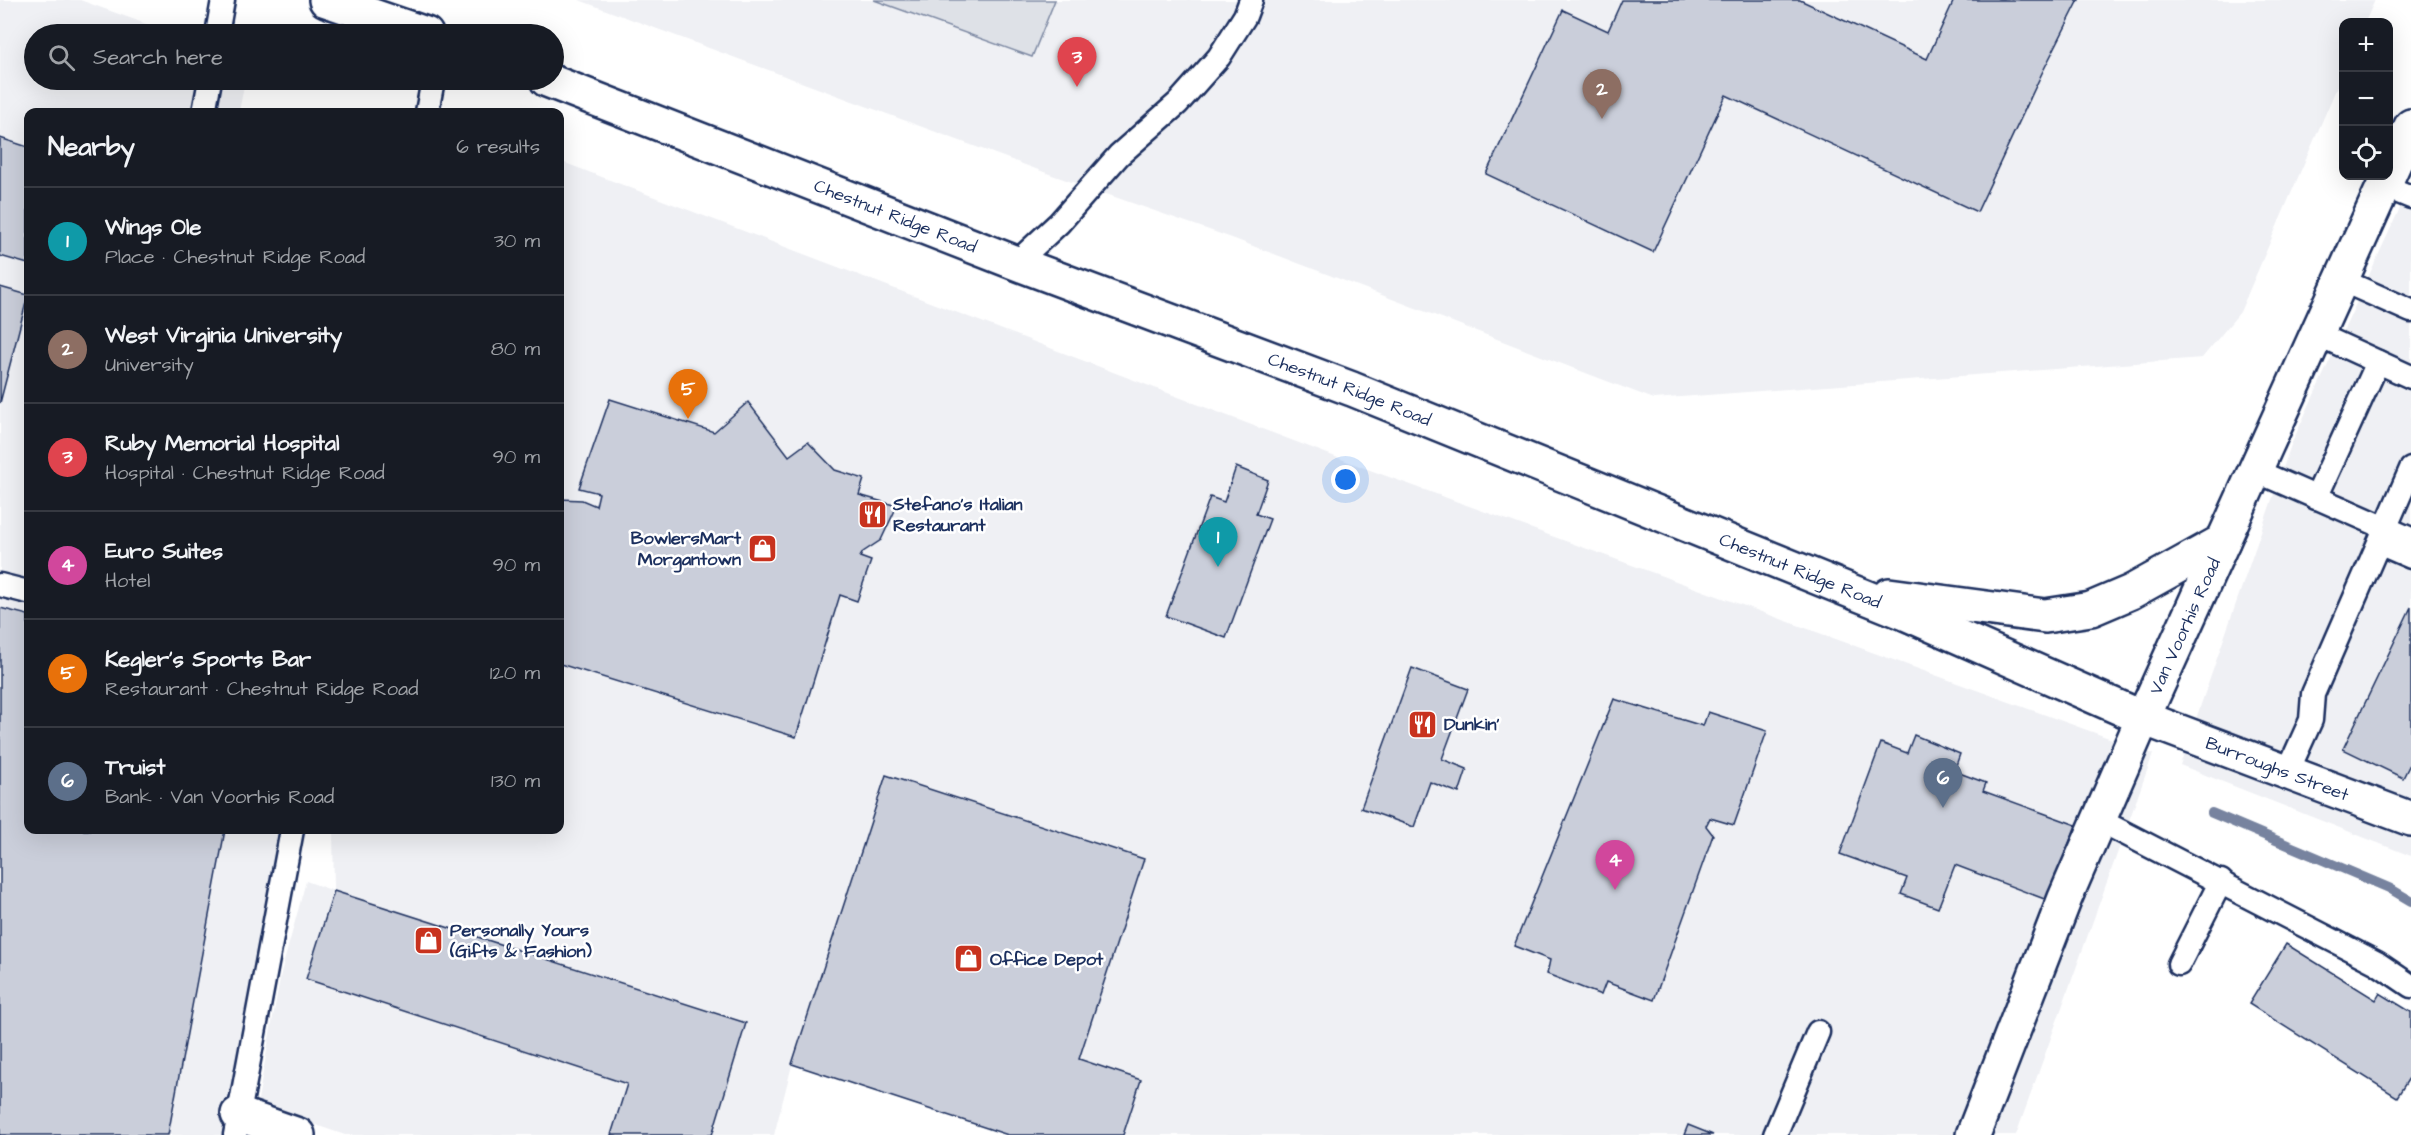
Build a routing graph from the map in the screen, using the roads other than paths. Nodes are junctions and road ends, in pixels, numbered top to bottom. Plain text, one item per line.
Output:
1 (223, 0) edge
2 (326, 0) edge
3 (1251, 0) edge
4 (219, 24) edge
5 (397, 24) edge
6 (564, 87) edge
7 (208, 90) edge
8 (431, 90) edge
9 (205, 108) edge
10 (427, 108) edge
11 (2411, 126) edge
12 (2397, 192) edge
13 (1016, 263) junction
14 (2341, 280) junction
15 (2411, 311) edge
16 (2317, 334) junction
17 (2378, 362) junction
18 (2411, 377) edge
19 (2411, 469) edge
20 (2256, 471) junction
21 (2316, 498) junction
22 (2404, 503) edge
23 (2385, 527) junction
24 (2411, 539) edge
25 (2223, 541) junction
26 (2411, 557) edge
27 (0, 585) edge
28 (1848, 590) junction
29 (24, 591) edge
30 (2143, 718) junction
31 (2288, 772) junction
32 (2411, 819) edge
33 (2099, 820) junction
34 (291, 834) edge
35 (2221, 881) junction
36 (2179, 964) dead end
37 (2411, 986) edge
38 (1818, 1032) dead end
39 (237, 1125) edge
40 (298, 1135) edge
41 (1775, 1135) edge
42 (1973, 1135) edge

1 - 4 lane
2 - 5 main road
3 - 13 lane
6 - 13 main road, Chestnut Ridge Road
7 - 9 lane
8 - 10 lane
11 - 12 main road, Van Voorhis Road
12 - 14 main road, Van Voorhis Road
13 - 28 main road, Chestnut Ridge Road
14 - 15 lane
14 - 16 main road, Van Voorhis Road
16 - 17 lane
16 - 20 main road, Van Voorhis Road
17 - 18 lane
17 - 21 lane
19 - 22 lane
20 - 21 lane
20 - 25 main road, Van Voorhis Road
21 - 23 lane
22 - 23 lane
23 - 24 lane
23 - 26 lane
23 - 31 lane
25 - 28 main road
25 - 30 main road, Van Voorhis Road
27 - 29 lane
28 - 30 main road, Chestnut Ridge Road
30 - 31 main road, Burroughs Street
30 - 33 main road, Van Voorhis Road
31 - 32 main road, Burroughs Street
33 - 35 lane
33 - 42 main road, Van Voorhis Road
34 - 39 lane
35 - 36 lane
35 - 37 lane
38 - 41 lane
39 - 40 main road

